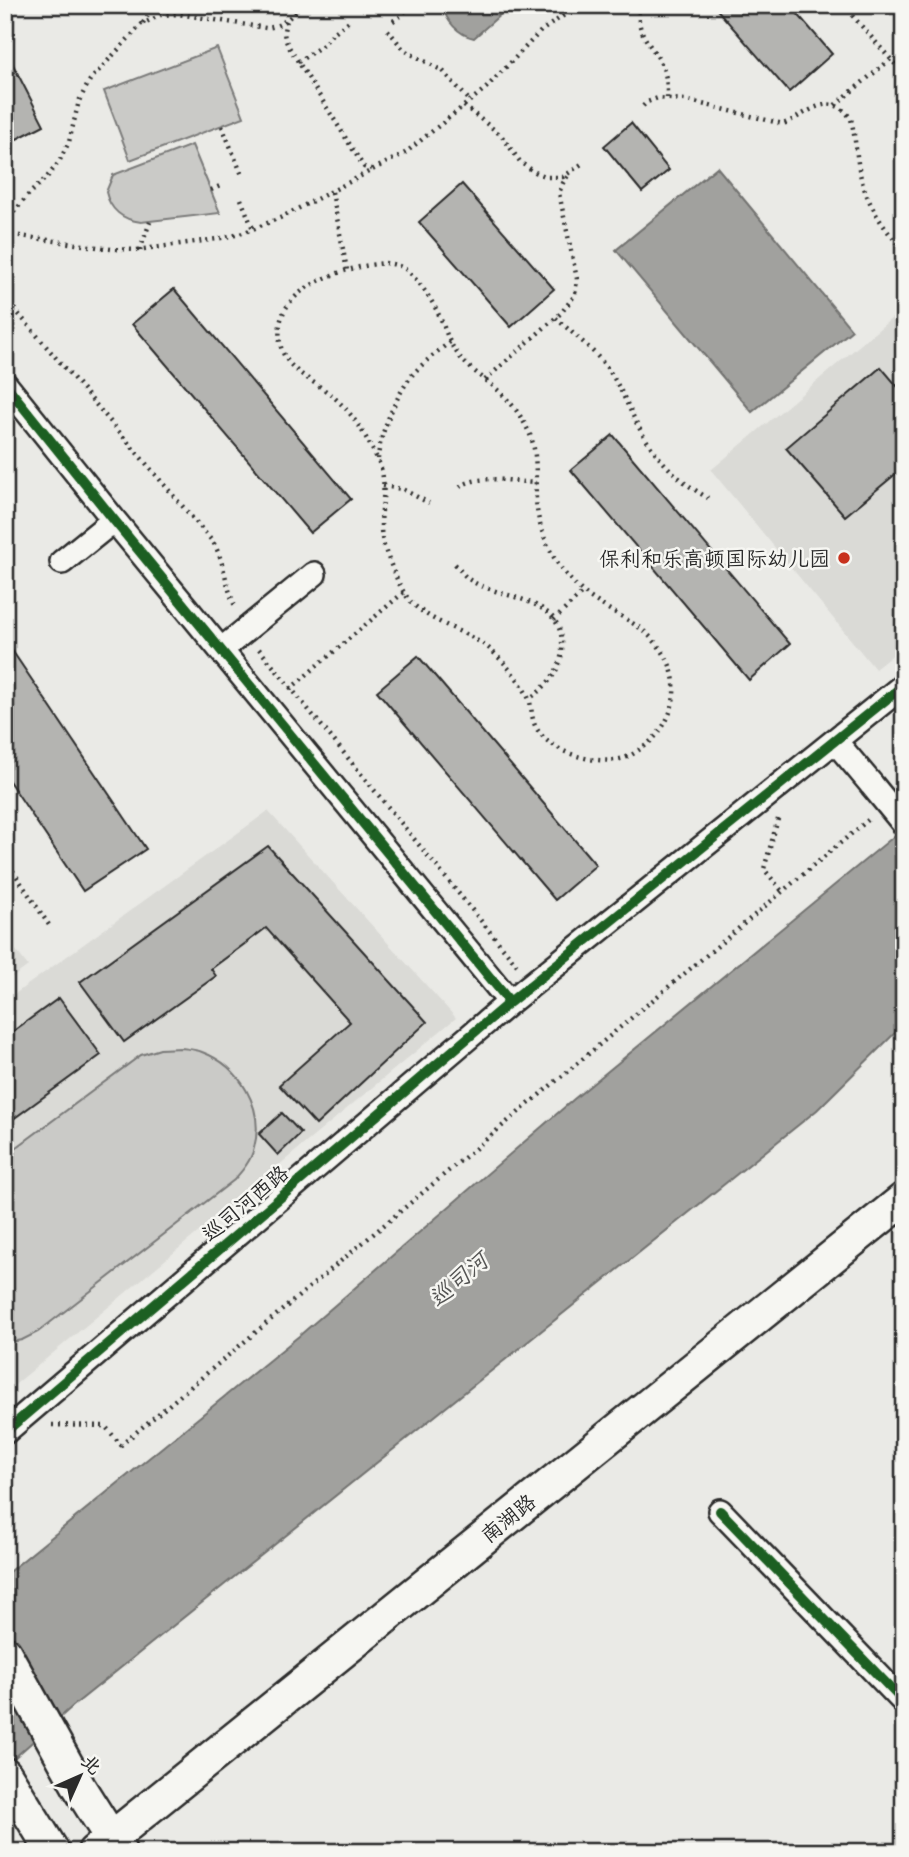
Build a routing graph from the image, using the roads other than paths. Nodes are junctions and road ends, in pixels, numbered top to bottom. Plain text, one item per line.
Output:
1 (5, 384) edge
2 (114, 520) junction
3 (62, 562) dead end
4 (314, 574) dead end
5 (221, 650) junction
6 (904, 685) edge
7 (835, 741) junction
8 (904, 824) edge
9 (510, 1002) junction
10 (904, 1199) edge
11 (10, 1428) edge
12 (720, 1511) dead end
13 (5, 1653) edge
14 (904, 1702) edge
15 (5, 1774) edge
16 (109, 1847) edge
17 (53, 1852) edge

1 - 2 street
2 - 3 street
2 - 5 street
4 - 5 street
5 - 9 street
6 - 7 street
7 - 8 street, bridge
7 - 9 street, 巡司河西路
9 - 11 street, 巡司河西路
10 - 16 main road, 南湖路
12 - 14 street
13 - 16 main road
15 - 17 main road

